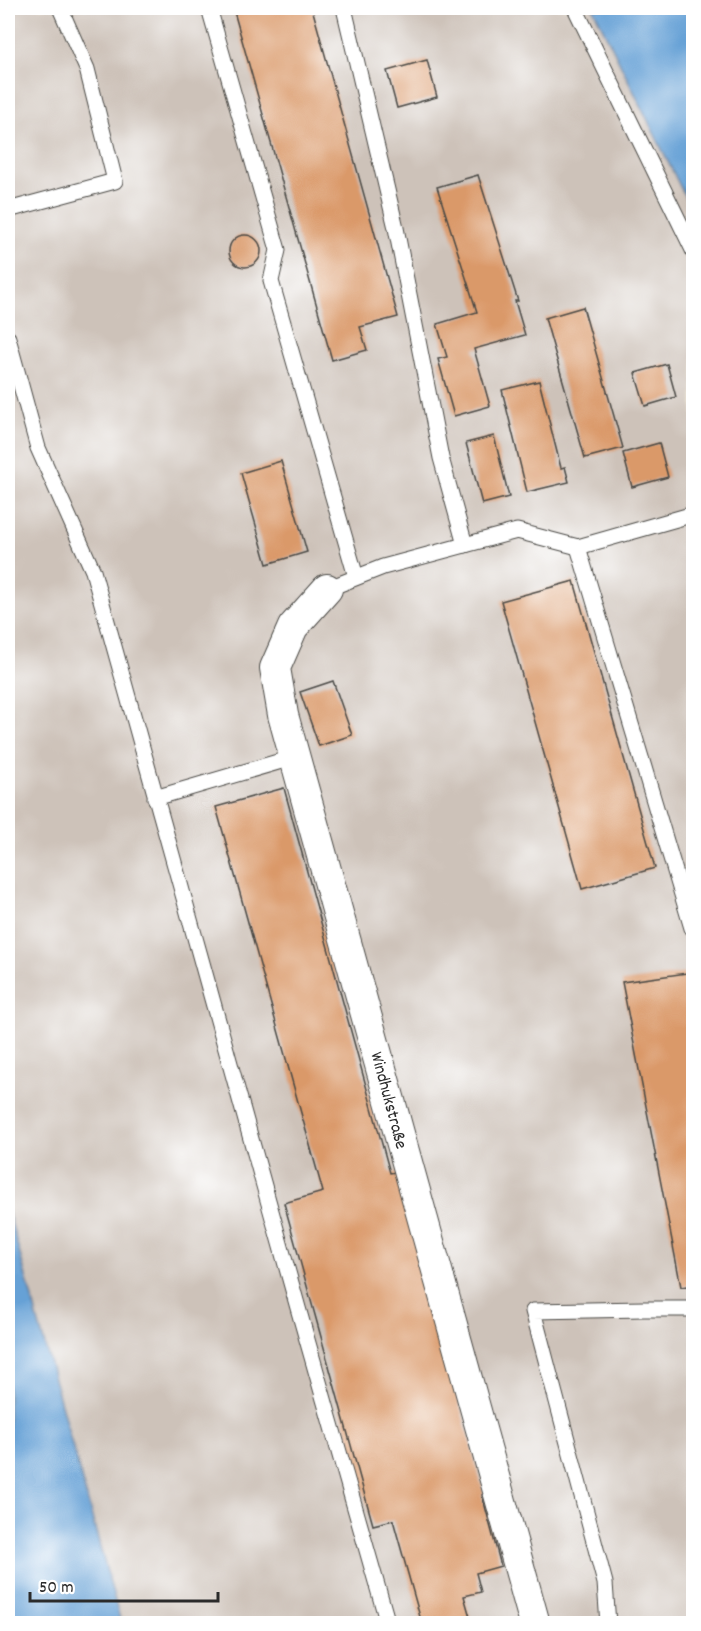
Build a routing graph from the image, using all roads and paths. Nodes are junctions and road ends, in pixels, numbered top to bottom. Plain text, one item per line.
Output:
1 (60, 8) edge
2 (209, 8) edge
3 (345, 8) edge
4 (575, 8) edge
5 (8, 210) edge
6 (693, 252) edge
7 (8, 338) edge
8 (693, 514) edge
9 (465, 545) junction
10 (578, 547) junction
11 (356, 577) junction
12 (327, 589) joint
13 (295, 757) junction
14 (155, 798) junction
15 (693, 928) edge
16 (693, 1309) edge
17 (387, 1623) edge
18 (535, 1623) edge
19 (608, 1623) edge

1 - 5 lane
2 - 11 lane
3 - 9 lane
4 - 6 lane
7 - 14 lane
8 - 10 lane
9 - 10 lane
9 - 11 lane
10 - 15 lane
11 - 12 lane
12 - 13 street, Windhukstraße
13 - 14 lane
13 - 18 street, Windhukstraße
14 - 17 lane
16 - 19 lane

